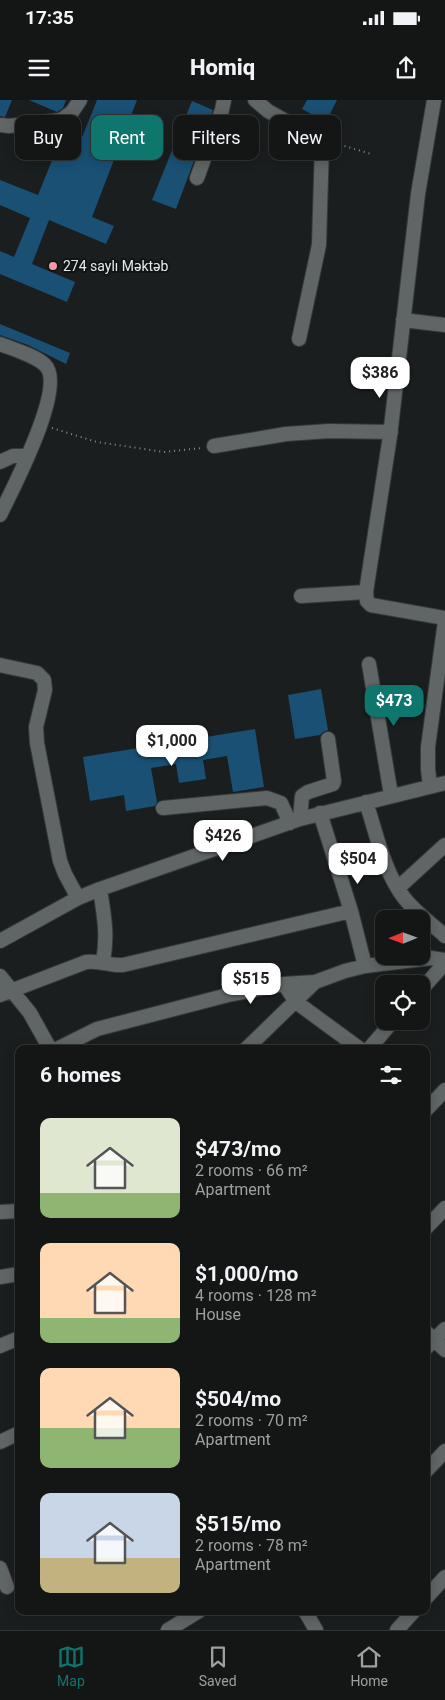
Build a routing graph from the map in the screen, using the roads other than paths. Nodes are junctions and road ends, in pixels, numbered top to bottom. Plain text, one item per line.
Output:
1 (80, 100) edge
2 (224, 100) edge
3 (255, 100) edge
4 (434, 100) edge
5 (0, 125) edge
6 (197, 178) dead end
7 (403, 320) junction
8 (445, 325) edge
9 (299, 338) dead end
10 (0, 344) edge
11 (391, 432) junction
12 (214, 446) road end
13 (27, 456) junction
14 (0, 462) edge
15 (0, 515) edge
16 (366, 592) junction
17 (301, 596) dead end
18 (445, 620) edge
19 (370, 664) dead end
20 (0, 665) edge
21 (328, 739) dead end
22 (445, 783) edge
23 (430, 786) junction
24 (391, 795) junction
25 (366, 802) junction
26 (163, 808) dead end
27 (320, 813) junction
28 (295, 821) junction
29 (445, 845) edge
30 (398, 888) junction
31 (100, 889) junction
32 (78, 898) junction
33 (351, 911) junction
34 (445, 936) edge
35 (0, 941) edge
36 (445, 961) edge
37 (103, 962) junction
38 (365, 966) junction
39 (0, 976) edge
40 (430, 979) edge
41 (315, 982) junction
42 (284, 984) junction
43 (6, 993) edge
44 (296, 1002) junction
45 (385, 1030) edge
46 (48, 1045) edge
47 (65, 1045) edge
48 (250, 1045) edge
49 (355, 1045) edge
50 (372, 1045) edge
51 (445, 1090) edge
52 (430, 1104) edge
53 (445, 1208) edge
54 (15, 1211) edge
55 (0, 1212) edge
56 (430, 1224) edge
57 (15, 1275) edge
58 (0, 1277) edge
59 (445, 1329) edge
60 (430, 1339) edge
61 (15, 1340) edge
62 (430, 1341) edge
63 (0, 1346) edge
64 (445, 1350) edge
65 (15, 1434) edge
66 (0, 1442) edge
67 (445, 1451) edge
68 (430, 1467) edge
69 (0, 1568) edge
70 (445, 1577) edge
71 (8, 1587) edge
72 (430, 1594) edge
73 (192, 1615) edge
74 (307, 1615) edge
75 (410, 1615) edge
76 (168, 1630) edge
77 (316, 1630) edge
78 (397, 1630) edge

1 - 5 street
2 - 6 street
3 - 9 street
4 - 7 street
7 - 8 street
7 - 11 street
10 - 13 street
11 - 12 street
11 - 16 street
13 - 14 street
13 - 15 street
16 - 17 street
16 - 18 street
18 - 23 street
19 - 24 street
20 - 32 street
21 - 28 street
22 - 23 street
23 - 24 street
24 - 25 street
25 - 27 street
25 - 30 street
26 - 28 street
27 - 28 street
27 - 33 street
28 - 31 street
29 - 30 street
30 - 34 street
31 - 32 street
31 - 37 street
32 - 35 street
33 - 37 street
33 - 38 street
36 - 38 street
36 - 40 street
37 - 43 street
38 - 41 street
39 - 43 street
41 - 42 street
41 - 44 street
42 - 44 street
42 - 47 street
43 - 46 street
44 - 48 street
44 - 49 street
45 - 50 street
51 - 52 street
53 - 56 street
54 - 55 street
57 - 58 street
59 - 60 street
61 - 63 street
62 - 64 street
65 - 66 street
67 - 68 street
69 - 71 street
70 - 72 street
73 - 76 street
74 - 77 street
75 - 78 street

